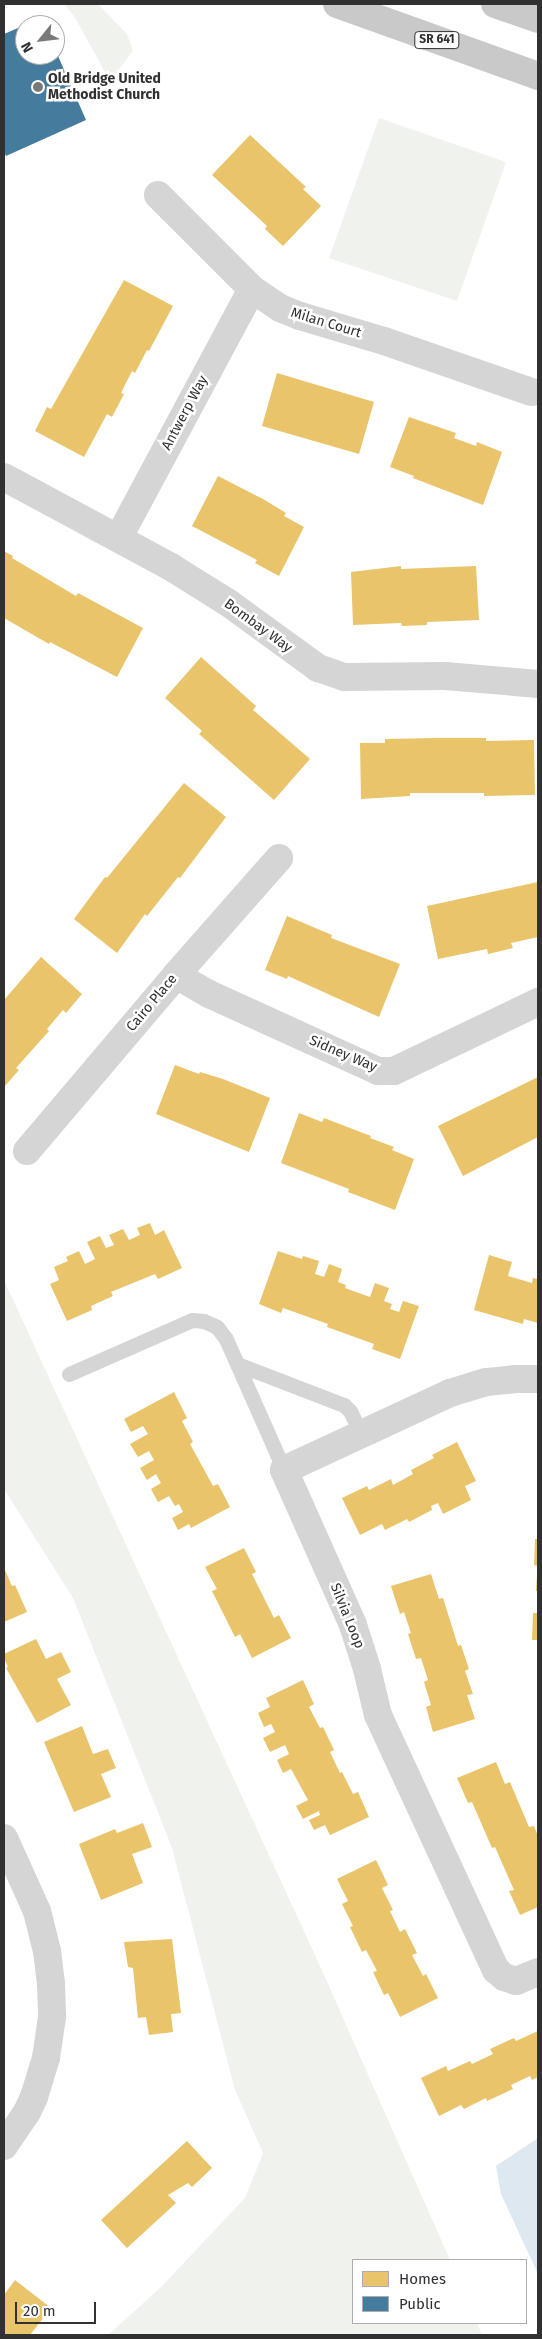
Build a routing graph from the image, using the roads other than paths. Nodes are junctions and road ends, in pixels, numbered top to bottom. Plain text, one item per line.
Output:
1 (337, 4) edge
2 (496, 4) edge
3 (538, 19) edge
4 (538, 76) edge
5 (158, 195) dead end
6 (252, 289) junction
7 (530, 392) dead end
8 (4, 477) edge
9 (119, 537) junction
10 (538, 684) edge
11 (278, 858) dead end
12 (176, 975) junction
13 (538, 1002) edge
14 (27, 1151) dead end
15 (237, 1364) junction
16 (69, 1374) dead end
17 (538, 1379) edge
18 (361, 1434) junction
19 (284, 1470) junction
20 (4, 1838) edge
21 (538, 1972) edge
22 (4, 2146) edge

1 - 4 main road, SR 641
2 - 3 main road
5 - 6 street, Milan Court
6 - 7 street, Milan Court
6 - 9 street, Antwerp Way
8 - 9 street, Bombay Way
9 - 10 street, Bombay Way
11 - 12 street, Cairo Place
12 - 13 street, Sidney Way
12 - 14 street, Cairo Place
15 - 16 lane
15 - 18 lane
15 - 19 lane
17 - 18 street
18 - 19 street
19 - 21 street, Silvia Loop
20 - 22 street

